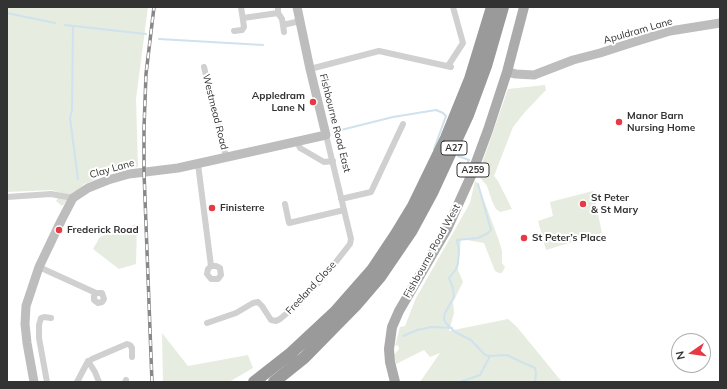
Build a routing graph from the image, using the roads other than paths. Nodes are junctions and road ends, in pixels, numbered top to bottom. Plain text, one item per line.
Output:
1 (241, 7) edge
2 (297, 7) edge
3 (453, 7) edge
4 (492, 7) edge
5 (503, 7) edge
6 (524, 7) edge
7 (278, 10) edge
8 (243, 18) junction
9 (300, 21) junction
10 (720, 22) edge
11 (234, 31) dead end
12 (204, 67) dead end
13 (310, 69) junction
14 (507, 72) junction
15 (403, 124) dead end
16 (326, 135) junction
17 (296, 142) junction
18 (226, 157) junction
19 (333, 161) junction
20 (198, 164) junction
21 (7, 196) edge
22 (73, 198) junction
23 (341, 199) junction
24 (285, 204) dead end
25 (344, 210) junction
26 (350, 244) joint
27 (211, 266) dead end
28 (39, 267) junction
29 (96, 293) dead end
30 (50, 318) dead end
31 (207, 323) dead end
32 (132, 358) dead end
33 (88, 362) junction
34 (34, 382) edge
35 (47, 382) edge
36 (77, 382) edge
37 (99, 382) edge
38 (254, 382) edge
39 (274, 382) edge
40 (395, 382) edge

1 - 8 street
2 - 9 street, Fishbourne Road East
3 - 13 street
4 - 38 highway, A27
5 - 39 highway, A27
6 - 14 main road, Fishbourne Road West / A259
7 - 8 street
7 - 9 street
8 - 11 street
9 - 13 street, Fishbourne Road East
10 - 14 street, Apuldram Lane
12 - 18 street, Westmead Road
13 - 16 street, Fishbourne Road East
14 - 40 main road, Fishbourne Road West / A259
15 - 23 street
16 - 17 street, Clay Lane
16 - 19 street, Fishbourne Road East
17 - 18 street, Clay Lane
17 - 19 street
18 - 20 street, Clay Lane
19 - 23 street, Fishbourne Road East
20 - 22 street, Clay Lane
20 - 27 street
21 - 22 street
22 - 28 street, Clay Lane
23 - 25 street, Fishbourne Road East
24 - 25 street
25 - 26 street, Fishbourne Road East
26 - 31 street, Freeland Close
28 - 29 street
28 - 34 street, Clay Lane
30 - 35 street
32 - 33 street
33 - 36 street
33 - 37 street

